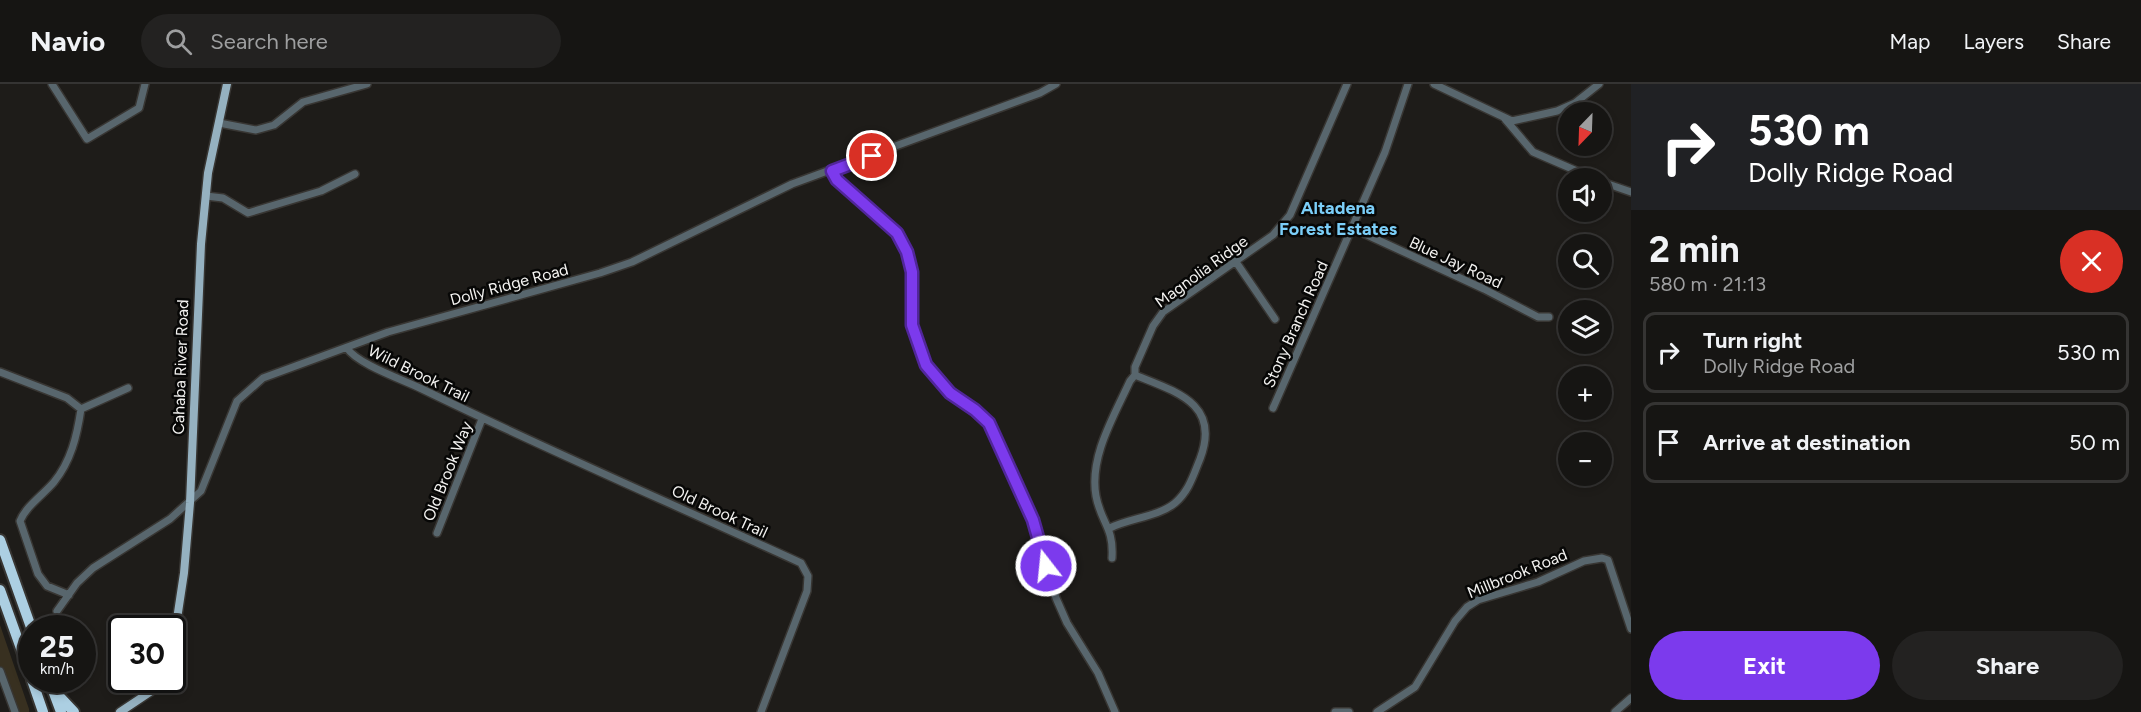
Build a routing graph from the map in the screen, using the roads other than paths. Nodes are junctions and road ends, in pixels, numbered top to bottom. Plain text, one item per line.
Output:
1 (52, 84) edge
2 (145, 84) edge
3 (227, 84) edge
4 (367, 84) edge
5 (1056, 84) edge
6 (1347, 84) edge
7 (1408, 84) edge
8 (1434, 84) edge
9 (1599, 84) edge
10 (1503, 117) junction
11 (219, 123) junction
12 (1570, 168) edge
13 (832, 171) junction
14 (355, 174) dead end
15 (1612, 185) edge
16 (1631, 192) edge
17 (206, 196) junction
18 (1352, 228) junction
19 (1236, 262) junction
20 (1549, 317) dead end
21 (1275, 319) dead end
22 (347, 348) junction
23 (0, 372) edge
24 (1135, 375) junction
25 (128, 388) dead end
26 (1273, 408) dead end
27 (81, 409) junction
28 (482, 418) junction
29 (190, 503) junction
30 (1110, 528) junction
31 (437, 533) dead end
32 (0, 540) edge
33 (1113, 558) dead end
34 (0, 590) edge
35 (69, 595) junction
36 (57, 611) dead end
37 (27, 615) edge
38 (178, 615) edge
39 (1631, 629) edge
40 (18, 640) edge
41 (0, 671) edge
42 (54, 693) edge
43 (58, 693) edge
44 (148, 693) edge
45 (37, 695) joint
46 (1631, 698) edge
47 (15, 712) edge
48 (38, 712) edge
49 (43, 712) edge
50 (61, 712) edge
51 (74, 712) edge
52 (120, 712) edge
53 (761, 712) edge
54 (1115, 712) edge
55 (1335, 712) edge
56 (1349, 712) edge
57 (1377, 712) edge
58 (1615, 712) edge

1 - 2 street
3 - 11 main road, Cahaba River Road
4 - 11 street
5 - 13 street, Dolly Ridge Road
6 - 19 street, Magnolia Ridge
7 - 18 street, Stony Branch Road
8 - 10 street
9 - 10 street
10 - 12 street
11 - 17 main road, Cahaba River Road
13 - 22 street, Dolly Ridge Road
13 - 54 street
14 - 17 street
15 - 16 street
17 - 29 main road, Cahaba River Road
18 - 20 street, Blue Jay Road
18 - 26 street, Stony Branch Road
19 - 21 street
19 - 24 street, Magnolia Ridge
22 - 28 street, Wild Brook Trail
22 - 29 street, Dolly Ridge Road
23 - 27 street
24 - 30 street, Magnolia Ridge
24 - 30 street
25 - 27 street
27 - 35 street
28 - 31 street, Old Brook Way
28 - 53 street, Old Brook Trail
29 - 35 street, Dolly Ridge Road
29 - 38 main road, Cahaba River Road
30 - 33 street, Magnolia Ridge
32 - 37 highway
34 - 40 highway
35 - 36 street, Dolly Ridge Road
39 - 57 street, Millbrook Road
41 - 47 street
42 - 50 highway
43 - 51 highway
44 - 52 main road
45 - 48 highway
45 - 49 highway
46 - 58 street
55 - 56 street

